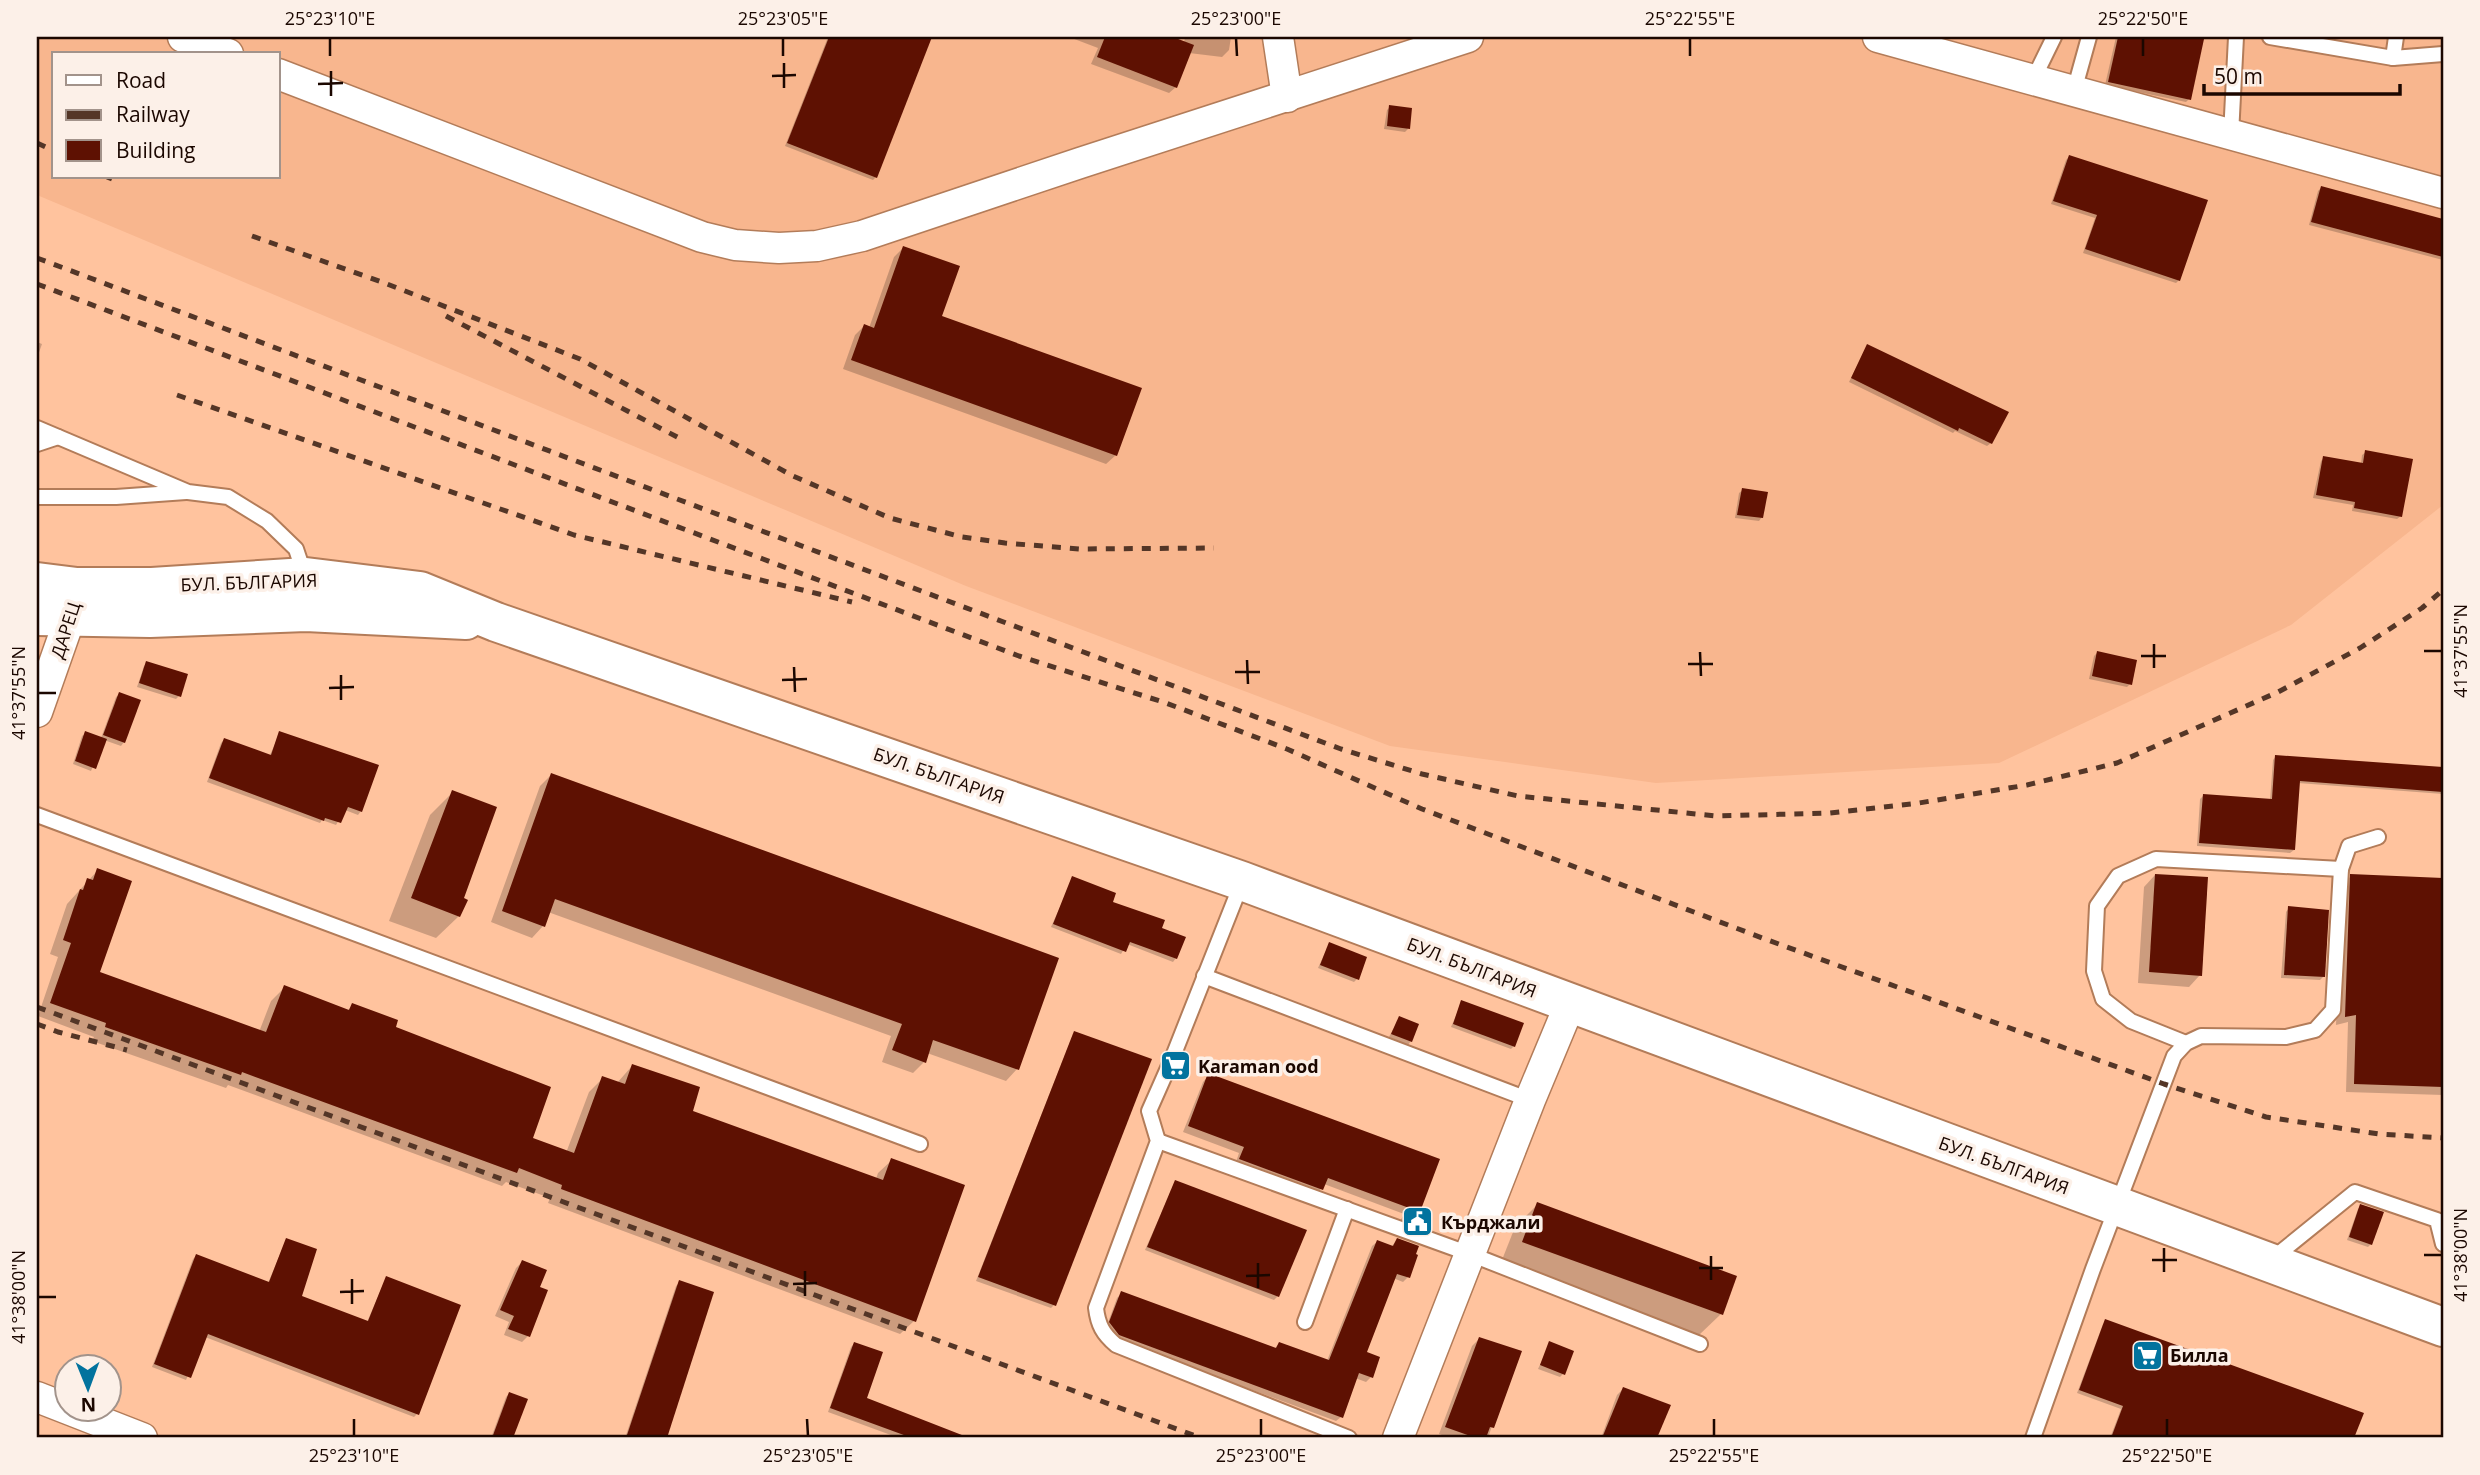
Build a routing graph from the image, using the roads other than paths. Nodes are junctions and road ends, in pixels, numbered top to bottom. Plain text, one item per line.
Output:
1 (183, 37) edge
2 (1278, 37) edge
3 (1878, 37) edge
4 (2054, 37) edge
5 (2089, 37) edge
6 (2236, 37) edge
7 (2270, 37) edge
8 (2396, 37) edge
9 (1456, 39) edge
10 (223, 52) edge
11 (2443, 54) edge
12 (2393, 58) junction
13 (280, 75) edge
14 (2033, 80) junction
15 (2074, 91) junction
16 (1287, 97) junction
17 (2231, 135) junction
18 (2443, 193) edge
19 (37, 428) edge
20 (58, 437) junction
21 (37, 444) edge
22 (188, 492) junction
23 (37, 497) edge
24 (306, 577) junction
25 (37, 582) edge
26 (61, 607) edge
27 (496, 622) junction
28 (37, 712) edge
29 (37, 815) edge
30 (2378, 837) dead end
31 (2341, 869) junction
32 (1242, 881) junction
33 (1204, 976) junction
34 (1570, 1004) junction
35 (2186, 1043) junction
36 (1530, 1100) junction
37 (1158, 1141) junction
38 (920, 1144) dead end
39 (2116, 1206) junction
40 (1347, 1209) junction
41 (2443, 1244) edge
42 (1470, 1254) junction
43 (2268, 1263) junction
44 (1305, 1322) dead end
45 (2443, 1327) edge
46 (1700, 1343) dead end
47 (37, 1397) edge
48 (142, 1438) edge
49 (1349, 1438) edge
50 (1398, 1438) edge
51 (2033, 1438) edge

1 - 10 street
2 - 16 street
3 - 14 street
4 - 14 lane
5 - 15 lane
6 - 17 lane
7 - 12 lane
8 - 12 lane
9 - 16 street
11 - 12 lane
13 - 16 street
14 - 15 street
15 - 17 street
17 - 18 street
19 - 20 lane
20 - 21 lane
20 - 22 lane
22 - 23 lane
22 - 24 lane
24 - 26 street, БУЛ. БЪЛГАРИЯ
24 - 27 street, БУЛ. БЪЛГАРИЯ
25 - 26 street, БУЛ. БЪЛГАРИЯ
26 - 27 street, БУЛ. БЪЛГАРИЯ
26 - 28 street, ДАРЕЦ
27 - 32 street, БУЛ. БЪЛГАРИЯ
29 - 38 lane
30 - 31 lane
31 - 35 lane
31 - 35 lane
32 - 33 lane
32 - 34 street, БУЛ. БЪЛГАРИЯ
33 - 36 lane
33 - 37 lane
34 - 36 street
34 - 39 street, БУЛ. БЪЛГАРИЯ
35 - 39 lane
36 - 42 street
37 - 40 lane
37 - 49 lane
39 - 43 street, БУЛ. БЪЛГАРИЯ
39 - 51 lane
40 - 42 lane
40 - 44 lane
41 - 43 lane
42 - 46 lane
42 - 50 street
43 - 45 street, БУЛ. БЪЛГАРИЯ
47 - 48 street

